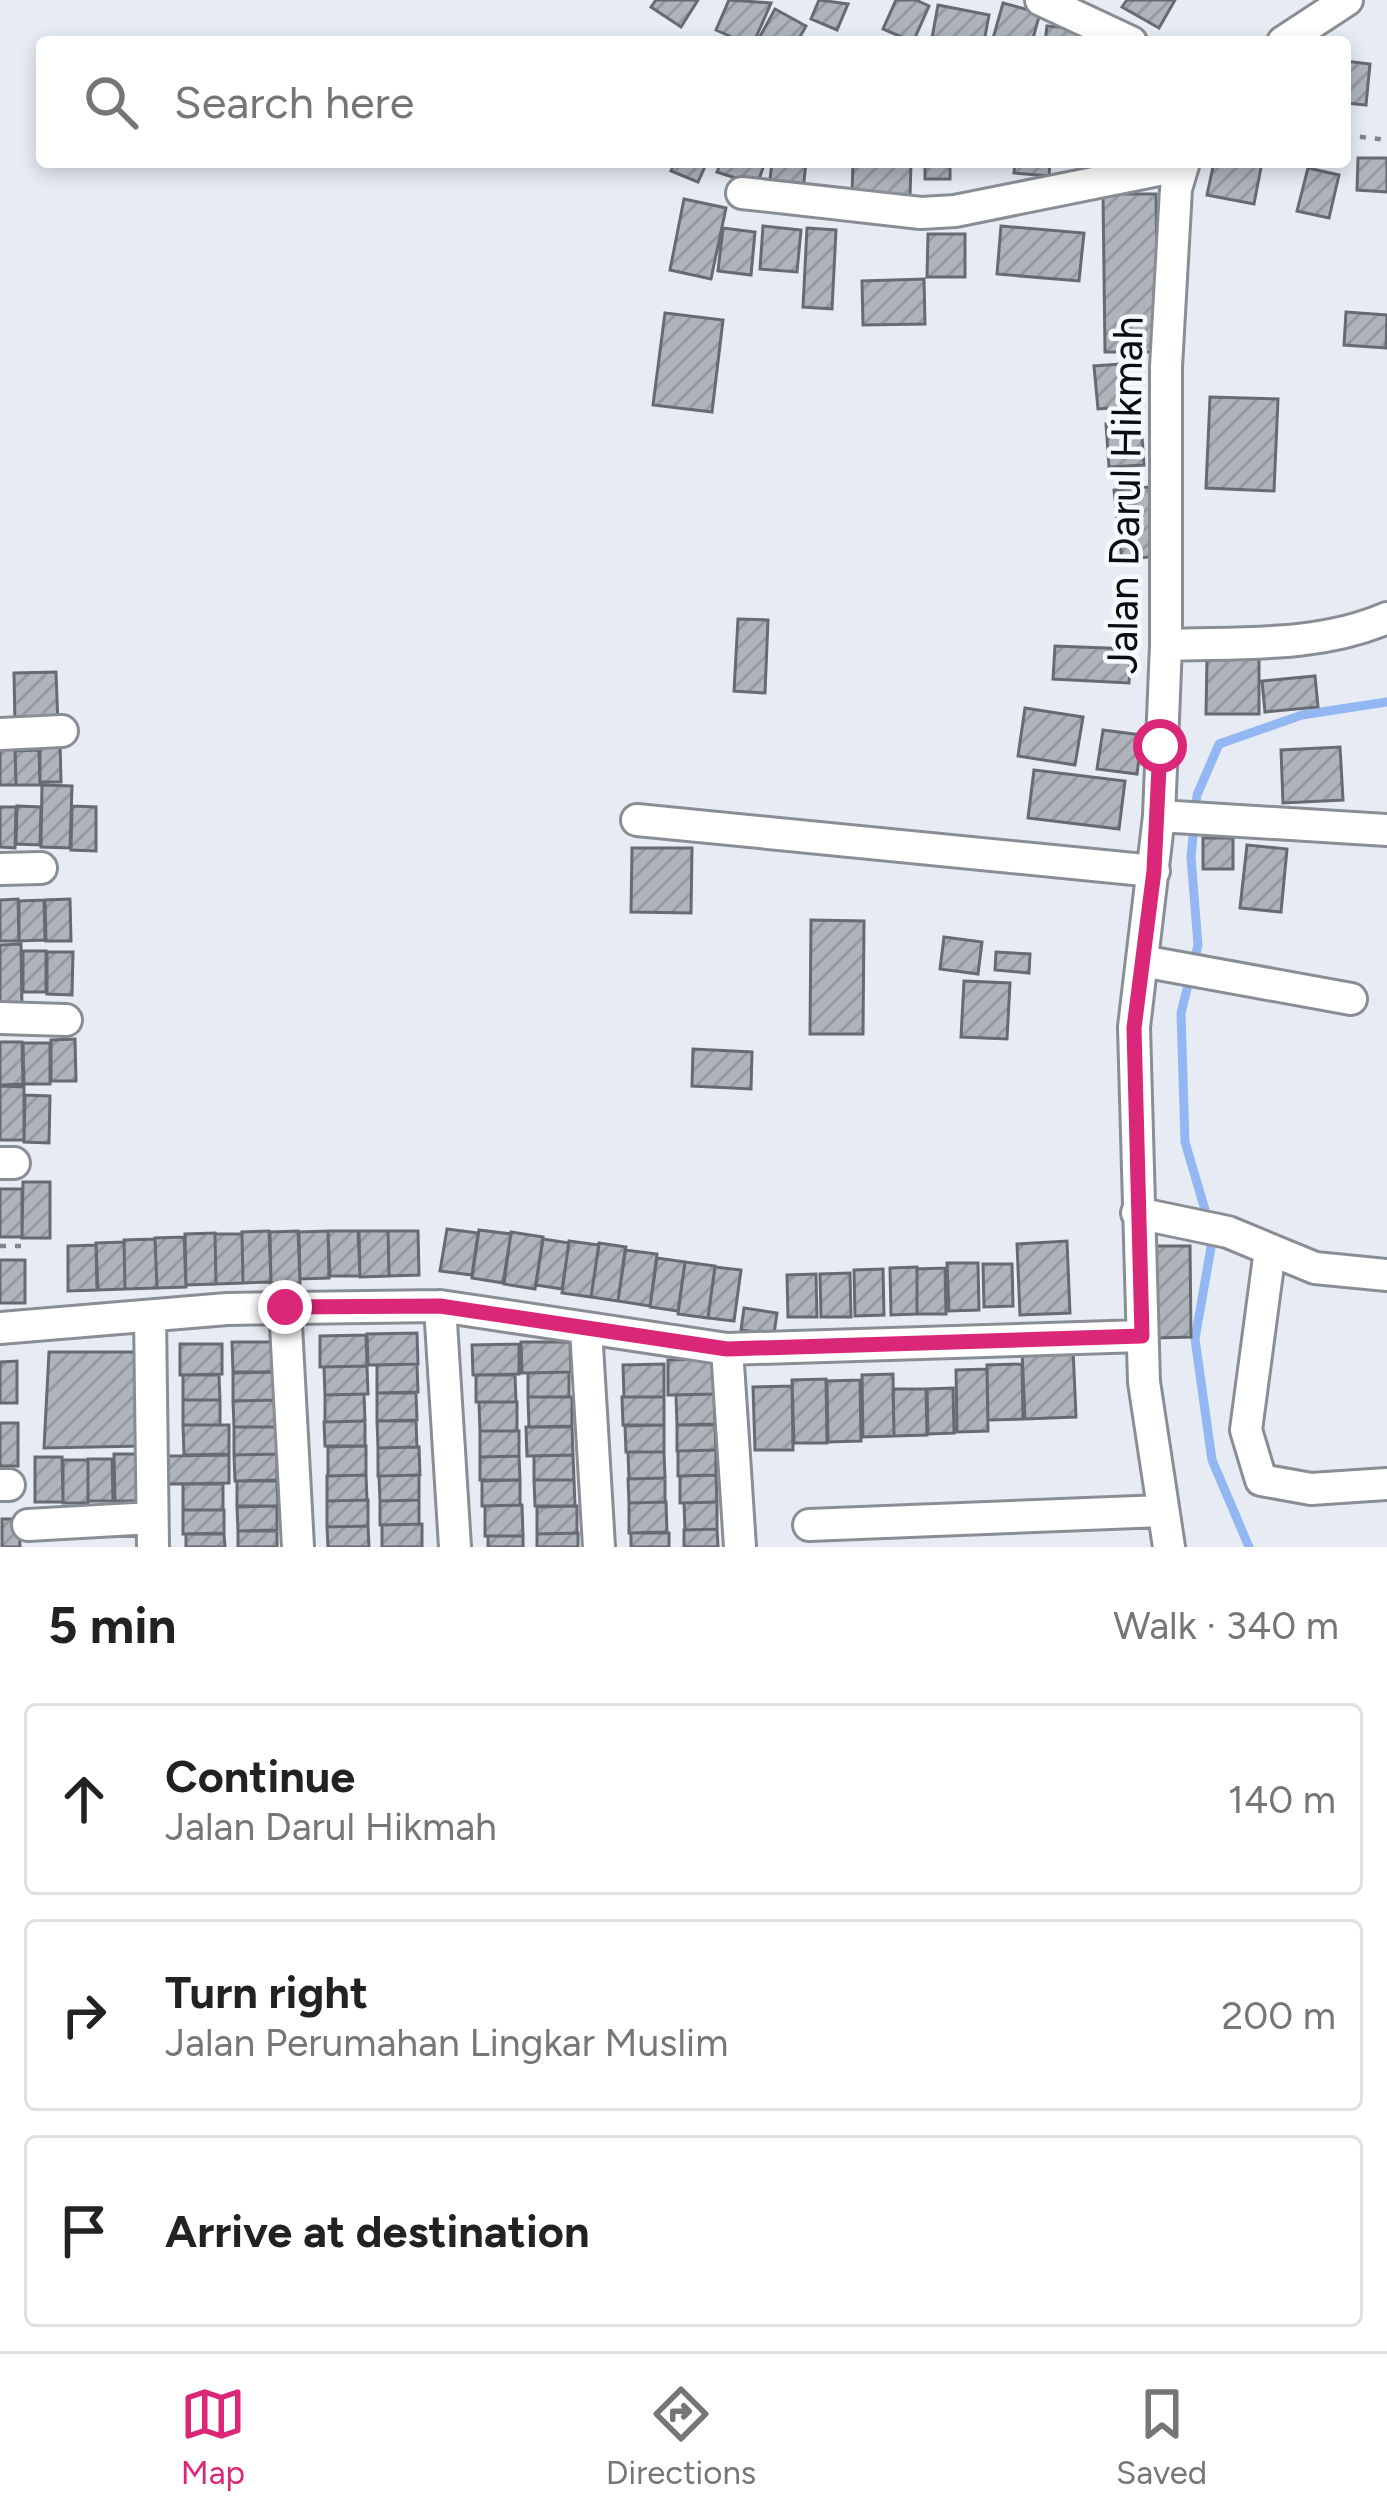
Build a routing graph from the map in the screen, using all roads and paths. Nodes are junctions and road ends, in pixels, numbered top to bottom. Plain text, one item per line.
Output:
1 (1041, 0) edge
2 (1347, 0) edge
3 (1118, 36) edge
4 (1292, 36) edge
5 (1351, 136) edge
6 (1387, 140) edge
7 (1165, 168) edge
8 (1183, 168) edge
9 (742, 193) dead end
10 (1387, 618) edge
11 (1166, 645) junction
12 (62, 731) dead end
13 (0, 734) edge
14 (1184, 818) junction
15 (637, 820) dead end
16 (1387, 830) edge
17 (41, 868) dead end
18 (0, 869) edge
19 (1154, 871) junction
20 (1156, 963) junction
21 (1351, 999) dead end
22 (0, 1018) edge
23 (66, 1020) dead end
24 (1137, 1213) junction
25 (0, 1246) edge
26 (21, 1246) dead end
27 (1270, 1250) junction
28 (1387, 1275) edge
29 (440, 1306) junction
30 (285, 1307) junction
31 (150, 1316) junction
32 (0, 1328) edge
33 (586, 1330) junction
34 (1142, 1336) junction
35 (727, 1349) junction
36 (1387, 1484) edge
37 (1162, 1511) junction
38 (809, 1525) dead end
39 (28, 1526) dead end
40 (153, 1533) edge
41 (298, 1547) edge
42 (455, 1547) edge
43 (598, 1547) edge
44 (740, 1547) edge
45 (1169, 1547) edge

1 - 3 street
2 - 4 street
5 - 6 path
7 - 9 street
8 - 11 street, Jalan Darul Hikmah
10 - 11 street
11 - 14 street, Jalan Darul Hikmah
12 - 13 street
14 - 16 street
14 - 19 street, Jalan Darul Hikmah
15 - 19 street
17 - 18 street
19 - 20 street, Jalan Darul Hikmah
20 - 21 street
20 - 24 street, Jalan Darul Hikmah
22 - 23 street
24 - 27 street
24 - 34 street, Jalan Darul Hikmah
25 - 26 path
27 - 28 street
27 - 36 street
29 - 30 street
29 - 33 street
29 - 42 street
30 - 31 street
30 - 41 street
31 - 32 street
31 - 40 street
33 - 35 street
33 - 43 street
34 - 35 street
34 - 37 street, Jalan Darul Hikmah
35 - 44 street
37 - 38 street
37 - 45 street, Jalan Darul Hikmah
39 - 40 street

